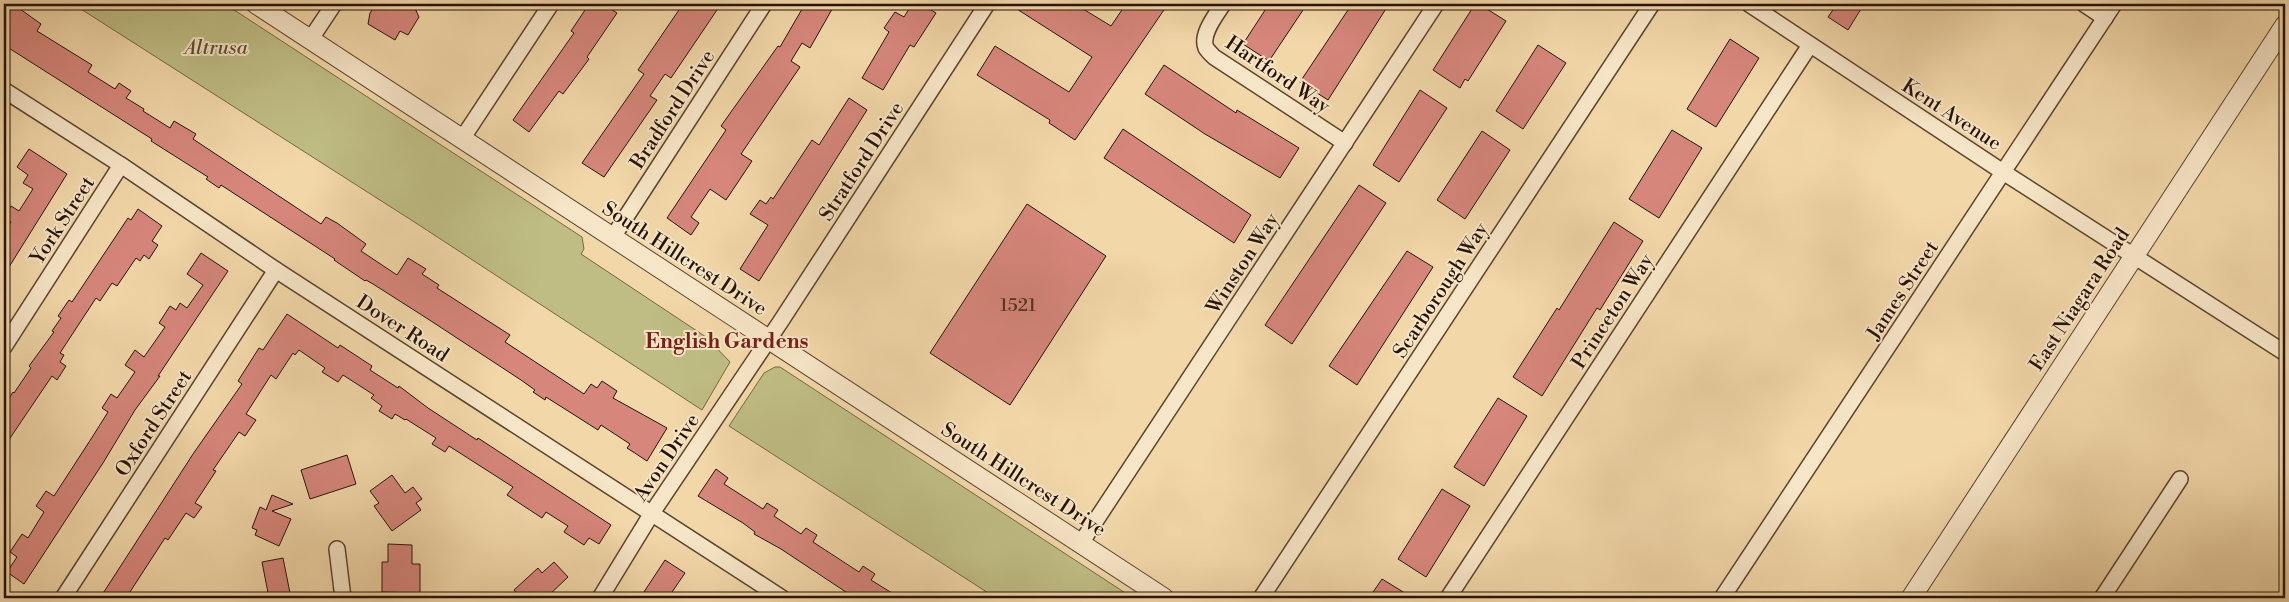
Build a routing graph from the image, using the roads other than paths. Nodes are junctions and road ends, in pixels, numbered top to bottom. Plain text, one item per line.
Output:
1 (256, 4) edge
2 (334, 4) edge
3 (551, 4) edge
4 (764, 4) edge
5 (987, 4) edge
6 (1224, 4) edge
7 (1436, 4) edge
8 (1652, 4) edge
9 (1749, 4) edge
10 (2084, 4) edge
11 (2114, 4) edge
12 (2106, 18) junction
13 (2285, 25) edge
14 (310, 40) junction
15 (1810, 45) junction
16 (4, 90) edge
17 (462, 139) junction
18 (1345, 143) junction
19 (121, 165) junction
20 (2003, 172) junction
21 (612, 237) junction
22 (2134, 256) junction
23 (276, 270) junction
24 (768, 340) junction
25 (4, 347) edge
26 (2285, 353) edge
27 (2180, 479) dead end
28 (652, 513) junction
29 (1080, 544) junction
30 (337, 550) dead end
31 (63, 598) edge
32 (343, 598) edge
33 (600, 598) edge
34 (782, 598) edge
35 (1164, 598) edge
36 (1261, 598) edge
37 (1448, 598) edge
38 (1722, 598) edge
39 (1911, 598) edge
40 (2102, 598) edge

1 - 14 street, South Hillcrest Drive
2 - 14 street
3 - 17 street
4 - 21 street, Bradford Drive
5 - 24 street, Stratford Drive
6 - 18 street, Hartford Way
7 - 18 street, Winston Way
8 - 36 street, Scarborough Way
9 - 15 street, Kent Avenue
10 - 12 street
11 - 12 street, James Street
12 - 20 street, James Street
13 - 22 street, East Niagara Road
14 - 17 street, South Hillcrest Drive
15 - 20 street, Kent Avenue
15 - 37 street, Princeton Way
16 - 19 street, Dover Road
17 - 21 street, South Hillcrest Drive
18 - 29 street, Winston Way
19 - 23 street, Dover Road
19 - 25 street, York Street
20 - 22 street, Kent Avenue
20 - 38 street, James Street
21 - 24 street, South Hillcrest Drive
22 - 26 street, Kent Avenue
22 - 39 street, East Niagara Road
23 - 28 street, Dover Road
23 - 31 street, Oxford Street
24 - 28 street, Avon Drive
24 - 29 street, South Hillcrest Drive
27 - 40 street
28 - 33 street, Avon Drive
28 - 34 street, Dover Road
29 - 35 street, South Hillcrest Drive
30 - 32 street

